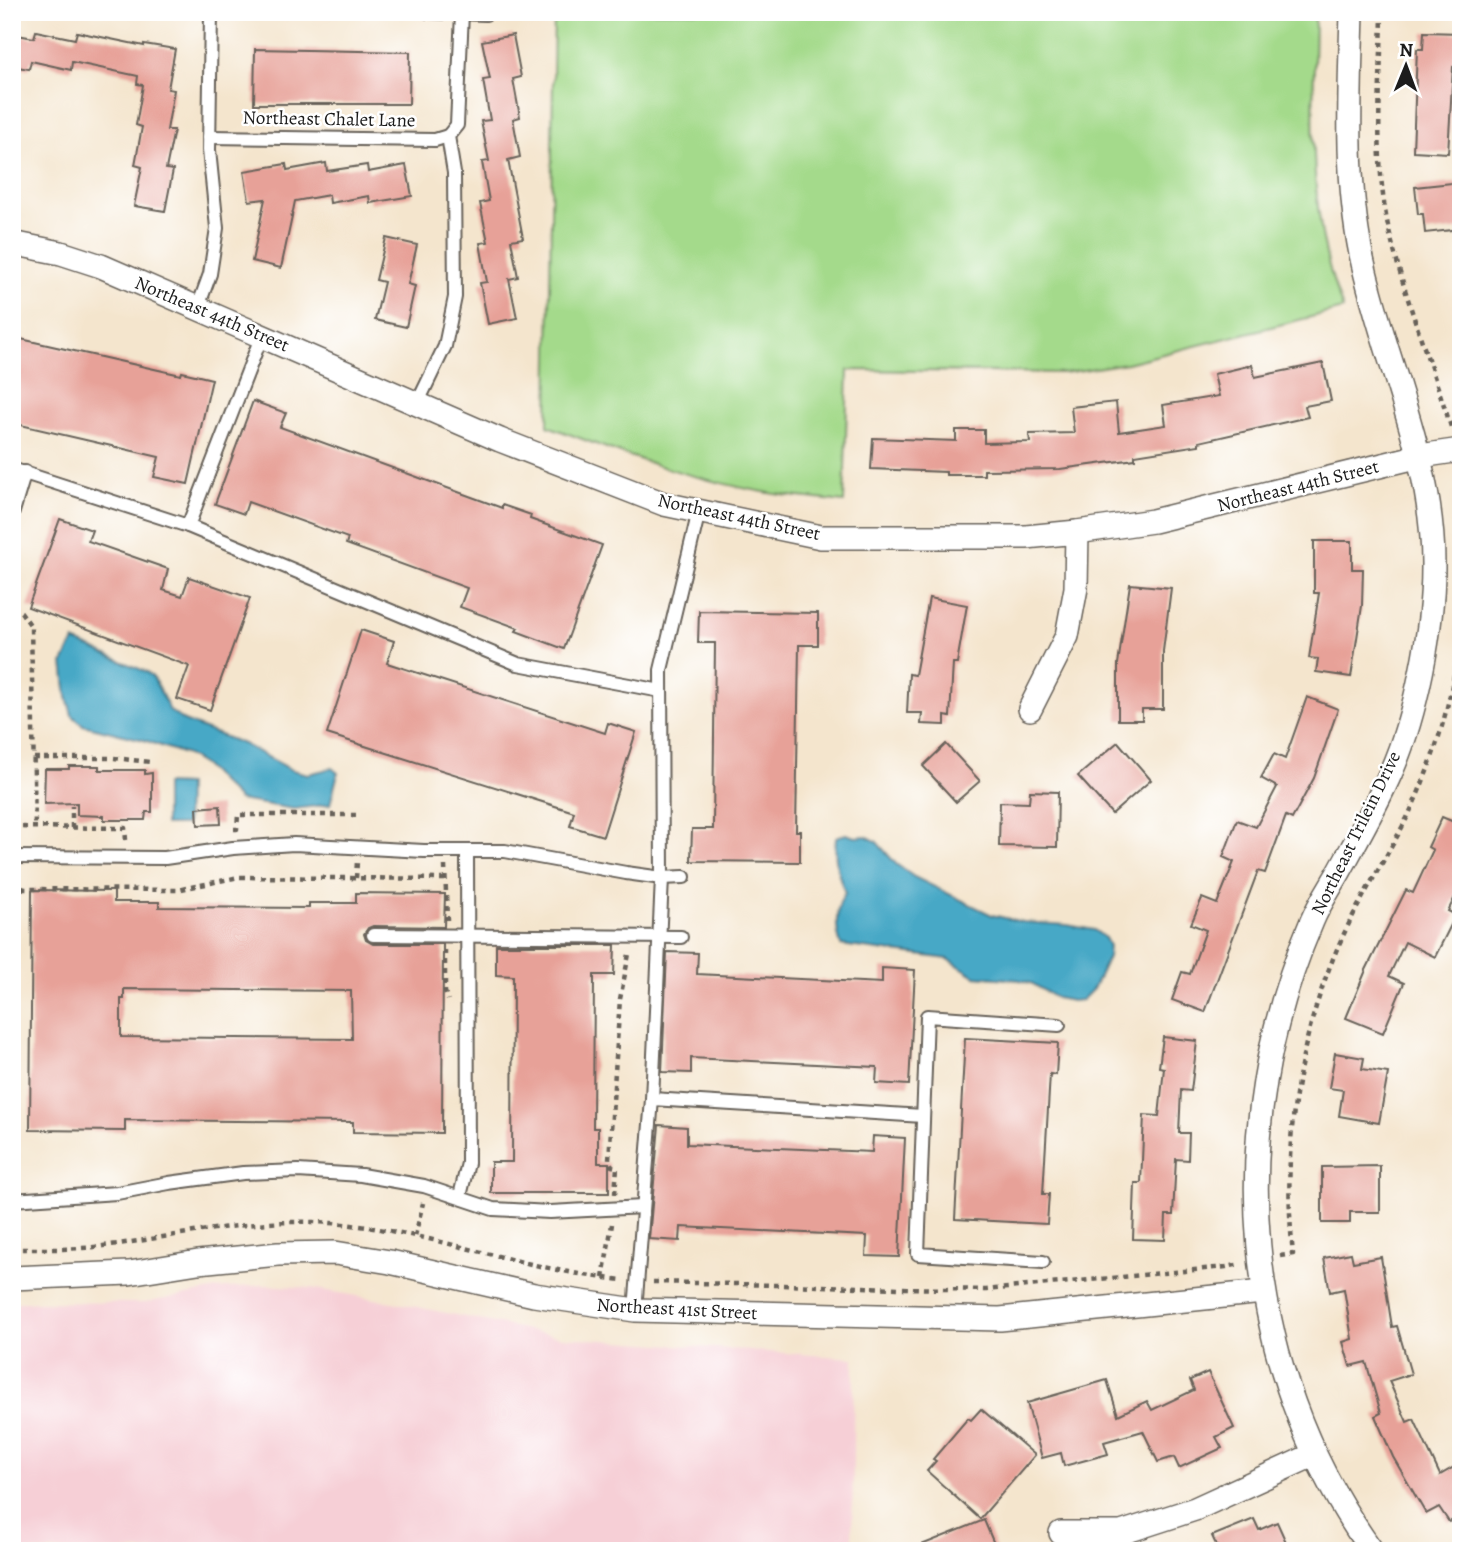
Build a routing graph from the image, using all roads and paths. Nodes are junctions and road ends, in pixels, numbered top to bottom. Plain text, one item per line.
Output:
1 (211, 12) edge
2 (428, 12) edge
3 (1352, 12) edge
4 (1382, 12) edge
5 (462, 13) edge
6 (486, 14) edge
7 (448, 136) junction
8 (209, 137) junction
9 (13, 244) edge
10 (198, 307) junction
11 (262, 335) junction
12 (417, 404) junction
13 (1459, 450) edge
14 (1420, 456) junction
15 (19, 471) edge
16 (1461, 494) edge
17 (699, 511) junction
18 (12, 514) edge
19 (188, 526) junction
20 (1077, 532) junction
21 (12, 607) edge
22 (1461, 625) edge
23 (661, 691) junction
24 (1030, 709) dead end
25 (34, 758) junction
26 (150, 762) dead end
27 (72, 806) dead end
28 (360, 815) dead end
29 (12, 827) edge
30 (35, 827) junction
31 (72, 828) junction
32 (232, 829) dead end
33 (136, 843) dead end
34 (467, 851) junction
35 (12, 857) edge
36 (684, 877) dead end
37 (662, 878) junction
38 (445, 879) dead end
39 (12, 885) edge
40 (373, 935) dead end
41 (468, 935) junction
42 (12, 936) edge
43 (635, 936) junction
44 (659, 936) junction
45 (681, 937) dead end
46 (12, 946) edge
47 (1059, 1025) dead end
48 (652, 1099) junction
49 (923, 1116) junction
50 (428, 1187) junction
51 (460, 1196) junction
52 (12, 1200) edge
53 (643, 1207) junction
54 (614, 1208) junction
55 (415, 1236) junction
56 (12, 1249) edge
57 (1260, 1259) junction
58 (1043, 1262) dead end
59 (12, 1278) edge
60 (603, 1278) junction
61 (637, 1281) junction
62 (1263, 1292) junction
63 (635, 1310) junction
64 (1313, 1455) junction
65 (1061, 1533) dead end
66 (1372, 1551) edge

1 - 8 lane
2 - 5 lane
3 - 14 street, Northeast Trilein Drive
4 - 13 path
5 - 6 lane
5 - 7 lane
7 - 8 lane, Northeast Chalet Lane
7 - 12 lane
8 - 10 lane
9 - 10 street, Northeast 44th Street
10 - 11 street, Northeast 44th Street
11 - 12 street, Northeast 44th Street
11 - 19 lane
12 - 17 street, Northeast 44th Street
13 - 14 street, Northeast 44th Street
13 - 16 path
14 - 20 street, Northeast 44th Street
14 - 57 street, Northeast Trilein Drive
15 - 18 lane
15 - 19 lane
17 - 20 street, Northeast 44th Street
17 - 23 lane
19 - 23 lane
20 - 24 street
21 - 25 path
22 - 57 path
23 - 37 lane
25 - 26 path
25 - 30 path
27 - 31 path
28 - 32 path
29 - 30 path
30 - 31 path
31 - 33 path
34 - 35 lane
34 - 37 lane
34 - 41 lane
36 - 37 lane
37 - 44 lane
38 - 39 path
40 - 41 lane
41 - 43 lane
41 - 51 lane
42 - 46 lane
43 - 44 lane
43 - 54 path
44 - 45 lane
44 - 48 lane
47 - 49 lane
48 - 49 lane
48 - 53 lane
49 - 58 lane
50 - 51 lane
50 - 52 lane
50 - 55 path
51 - 54 lane
53 - 54 lane
53 - 61 lane
54 - 60 path
55 - 56 path
55 - 60 path
57 - 61 path
57 - 62 street, Northeast Trilein Drive
59 - 63 street, Northeast 41st Street
60 - 61 path
61 - 63 lane
62 - 63 street, Northeast 41st Street
62 - 64 street, Northeast Trilein Drive
64 - 65 street
64 - 66 street, Northeast Trilein Drive

